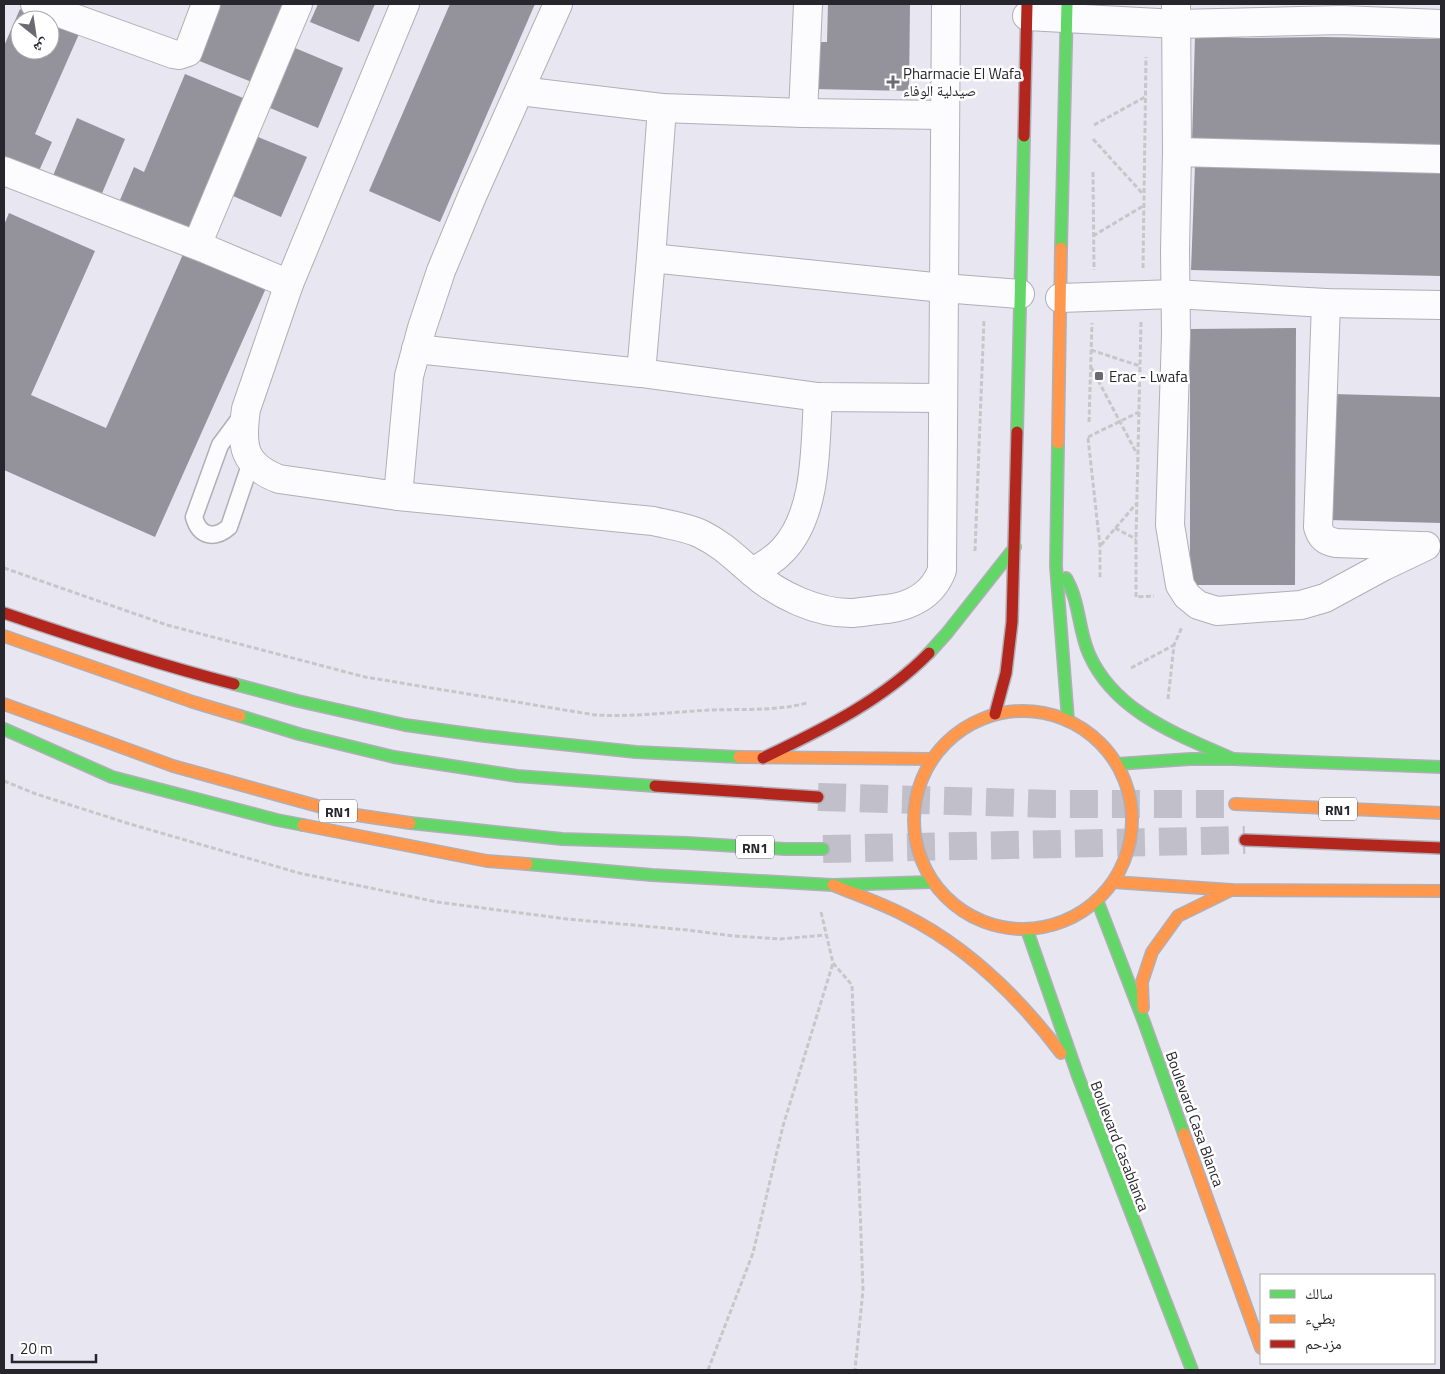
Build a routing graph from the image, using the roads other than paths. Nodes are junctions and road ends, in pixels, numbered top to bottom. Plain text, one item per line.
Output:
1 (35, 4) edge
2 (206, 4) edge
3 (298, 4) edge
4 (405, 4) edge
5 (558, 4) edge
6 (808, 4) edge
7 (946, 4) edge
8 (1027, 10) edge
9 (1067, 11) edge
10 (1341, 12) edge
11 (1176, 14) edge
12 (1441, 24) edge
13 (520, 91) junction
14 (662, 108) junction
15 (803, 113) junction
16 (946, 115) junction
17 (1177, 152) junction
18 (1441, 159) edge
19 (4, 171) edge
20 (197, 245) junction
21 (652, 258) junction
22 (289, 284) junction
23 (943, 288) junction
24 (1020, 294) junction
25 (1175, 294) junction
26 (1060, 298) junction
27 (1326, 303) junction
28 (1441, 305) edge
29 (416, 349) junction
30 (641, 373) junction
31 (818, 397) junction
32 (943, 398) junction
33 (246, 410) junction
34 (251, 462) junction
35 (398, 496) junction
36 (1434, 546) edge
37 (1014, 547) junction
38 (1056, 566) junction
39 (752, 572) junction
40 (4, 613) edge
41 (4, 636) edge
42 (4, 704) edge
43 (995, 714) junction
44 (1068, 720) junction
45 (4, 729) edge
46 (763, 758) junction
47 (932, 759) junction
48 (1233, 759) junction
49 (1117, 764) junction
50 (1441, 768) edge
51 (818, 797) tunnel mouth
52 (1236, 804) tunnel mouth
53 (1441, 813) edge
54 (1245, 840) tunnel mouth
55 (1441, 848) edge
56 (823, 849) tunnel mouth
57 (931, 882) junction
58 (1113, 882) junction
59 (833, 885) junction
60 (1231, 890) junction
61 (1441, 891) edge
62 (1097, 900) junction
63 (1027, 930) junction
64 (1144, 1022) junction
65 (1078, 1076) junction
66 (1260, 1345) edge
67 (1192, 1370) edge

1 - 2 street
3 - 20 street
4 - 22 street
5 - 13 street
6 - 15 street
7 - 16 street
8 - 9 street
8 - 24 main road
9 - 11 street
9 - 26 main road
10 - 11 street
10 - 12 street
11 - 17 street
13 - 14 street
13 - 29 street
14 - 15 street
14 - 21 street
15 - 16 street
16 - 23 street
17 - 18 street
17 - 25 street
19 - 20 street
20 - 22 street
21 - 23 street
21 - 30 street
22 - 33 street
23 - 24 street
23 - 32 street
24 - 37 main road
25 - 26 street
25 - 27 street
25 - 36 street
26 - 38 main road
27 - 28 street
27 - 36 street
29 - 30 street
29 - 35 street
30 - 31 street
31 - 32 street
31 - 39 street
32 - 39 street
33 - 34 street
33 - 34 lane
34 - 35 street
35 - 39 street
37 - 43 main road
37 - 46 main road
38 - 44 main road
38 - 48 main road
40 - 46 main road
41 - 51 main road
42 - 56 main road, RN1
43 - 44 main road
43 - 47 main road
44 - 49 main road
45 - 59 main road
46 - 47 main road
47 - 57 main road
48 - 49 main road
48 - 50 main road
49 - 58 main road
52 - 53 main road, RN1
54 - 55 main road, RN1
57 - 59 main road
57 - 63 main road
58 - 60 main road
58 - 62 main road
59 - 65 main road
60 - 61 main road
60 - 64 main road
62 - 63 main road
62 - 64 main road, Boulevard Casa Blanca
63 - 65 main road, Boulevard Casablanca
64 - 66 main road, Boulevard Casa Blanca
65 - 67 main road, Boulevard Casablanca

